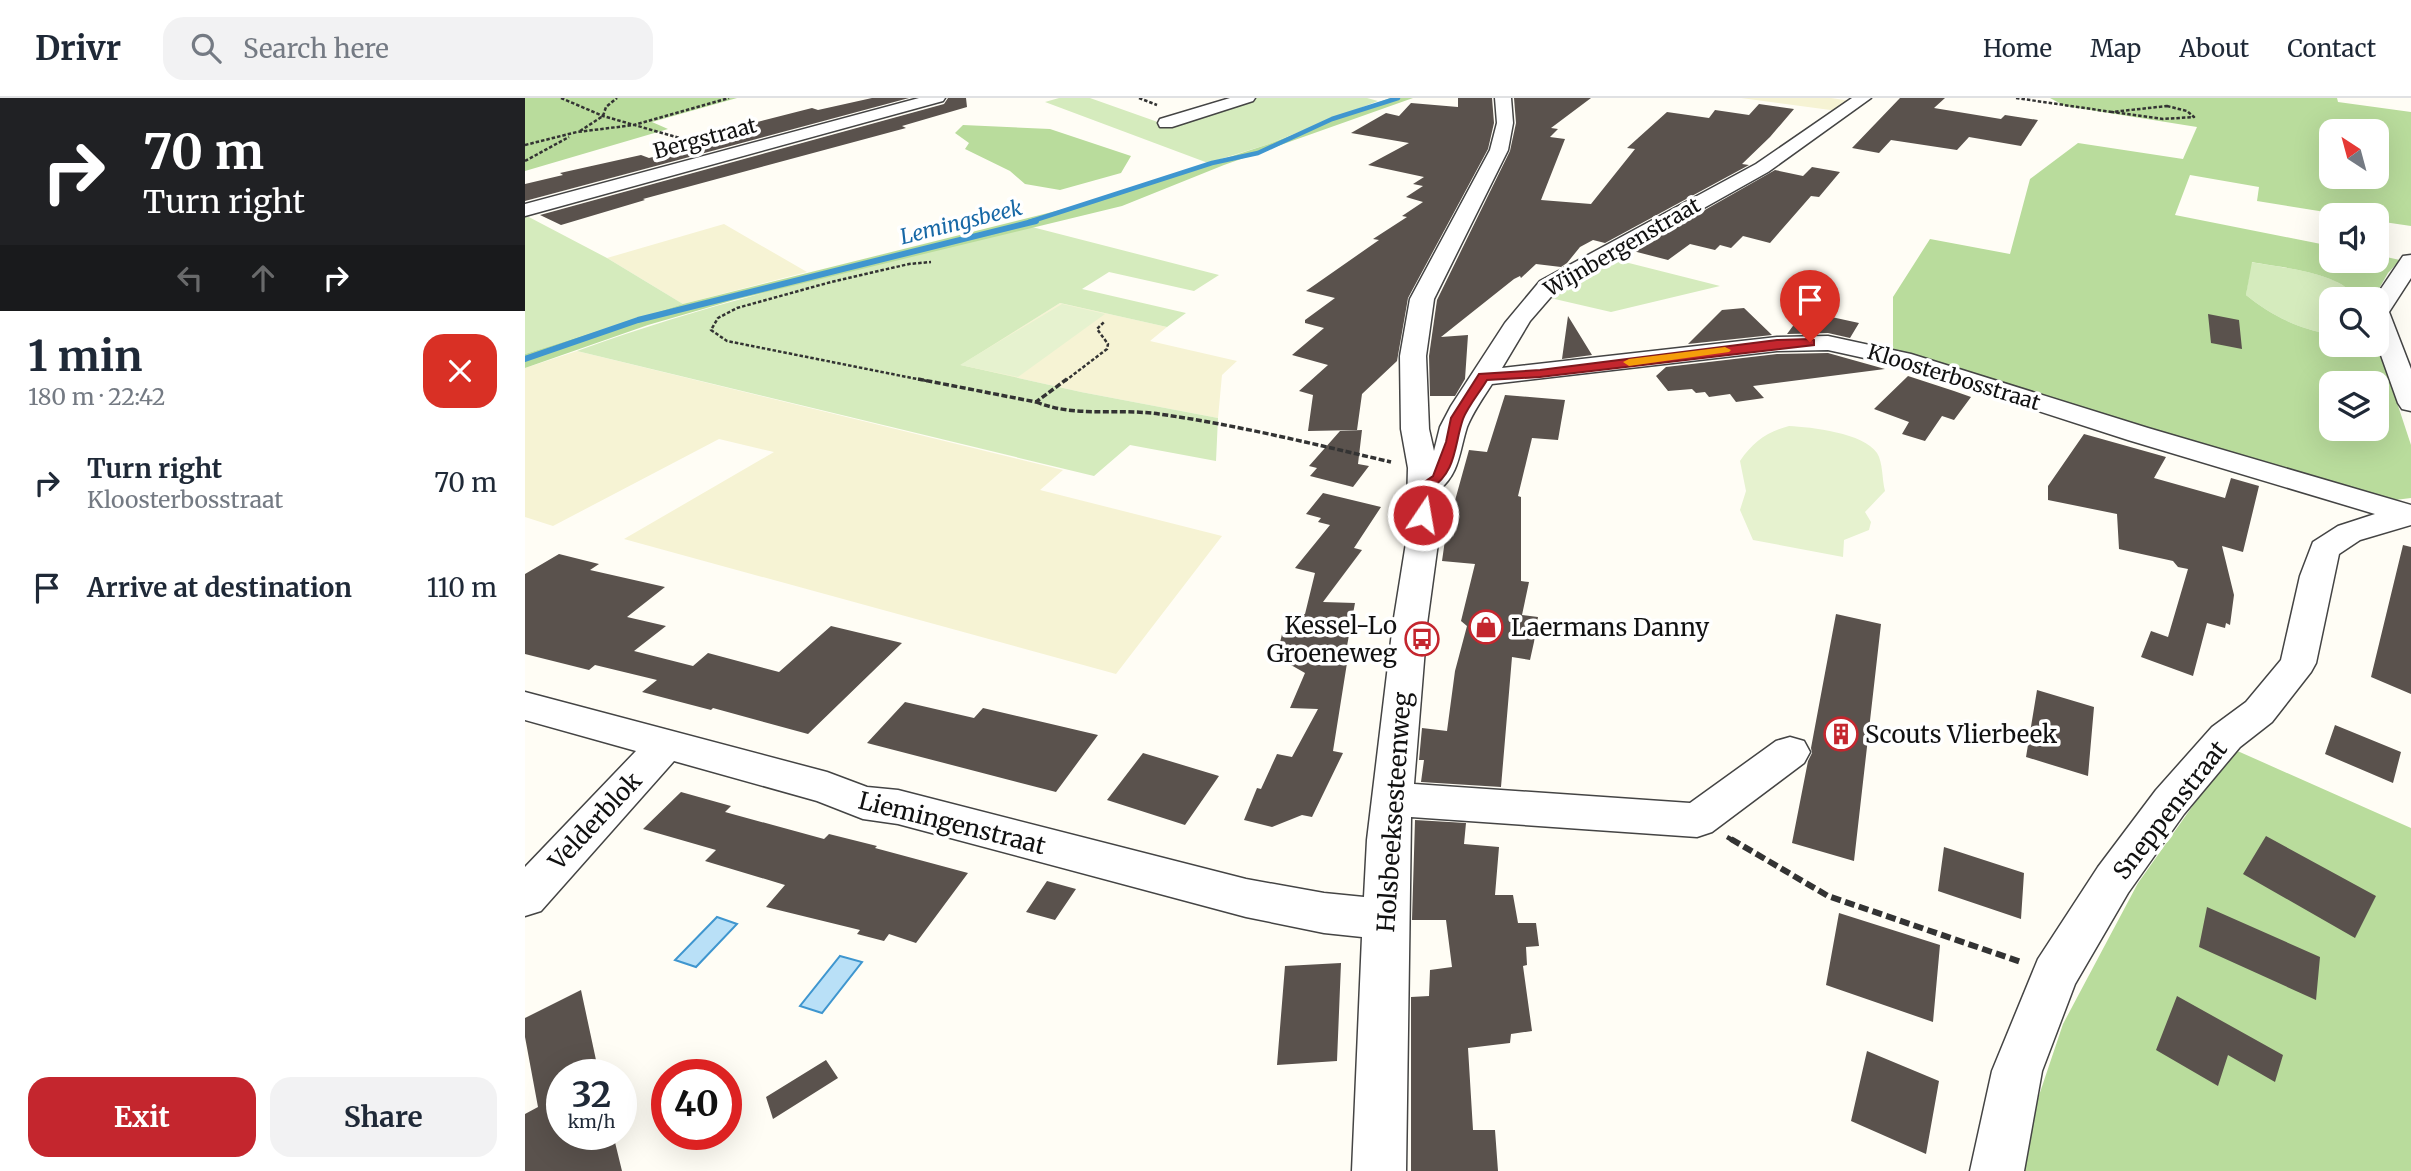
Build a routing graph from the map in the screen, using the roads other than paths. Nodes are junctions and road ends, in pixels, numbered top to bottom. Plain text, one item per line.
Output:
1 (937, 98) edge
2 (1247, 98) edge
3 (1503, 98) edge
4 (1863, 98) edge
5 (1166, 123) dead end
6 (525, 210) edge
7 (2411, 261) edge
8 (1484, 377) junction
9 (2411, 403) edge
10 (1457, 418) junction
11 (1415, 429) junction
12 (1423, 478) junction
13 (2411, 515) edge
14 (525, 706) edge
15 (666, 744) junction
16 (1790, 752) dead end
17 (1393, 799) junction
18 (525, 898) edge
19 (1384, 919) junction
20 (1379, 1171) edge
21 (1997, 1171) edge

1 - 6 street, Bergstraat
2 - 5 street
3 - 11 street, Holsbeeksesteenweg
4 - 8 street, Wijnbergenstraat
7 - 9 street
8 - 10 street, Wijnbergenstraat
8 - 13 street, Kloosterbosstraat
10 - 11 street
10 - 12 street, Wijnbergenstraat
11 - 12 street, Holsbeeksesteenweg
12 - 17 street, Holsbeeksesteenweg
13 - 21 street, Sneppenstraat
14 - 15 street, Liemingenstraat
15 - 18 street, Velderblok
15 - 19 street, Liemingenstraat
16 - 17 street
17 - 19 street, Holsbeeksesteenweg
19 - 20 street, Holsbeeksesteenweg

